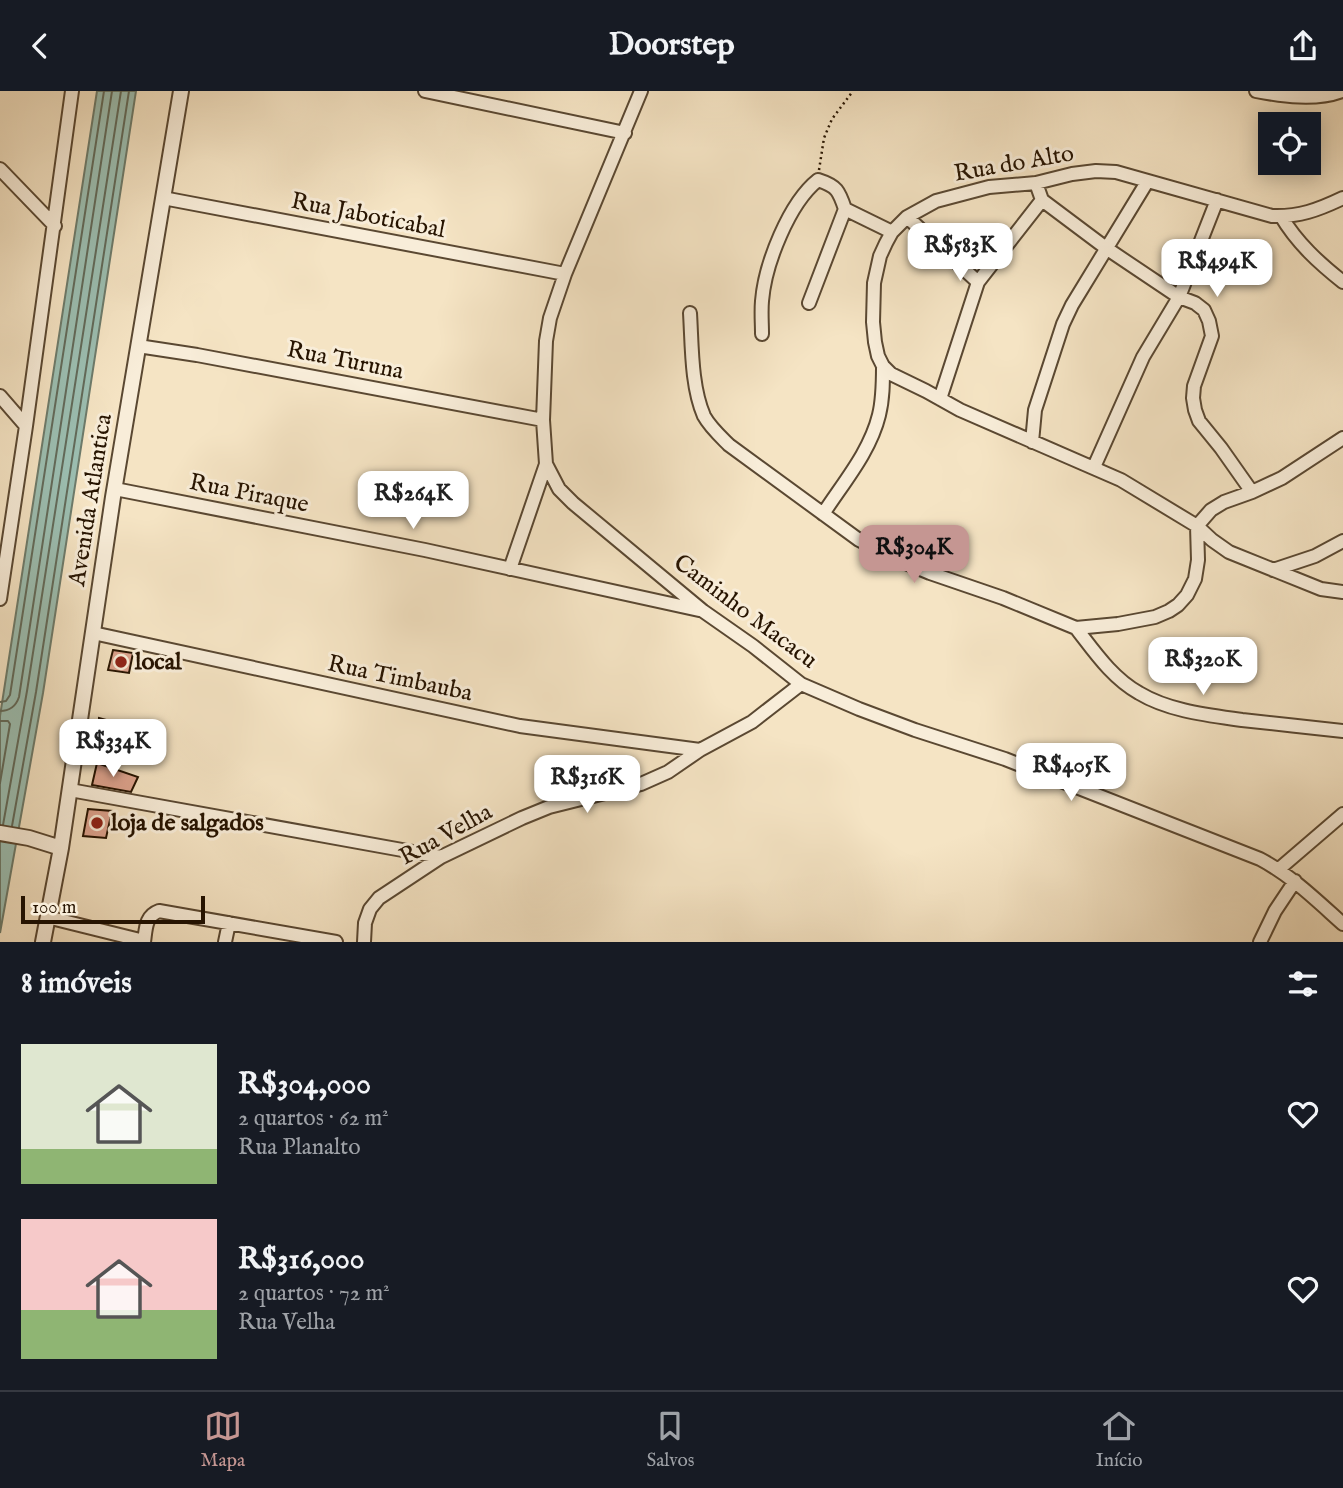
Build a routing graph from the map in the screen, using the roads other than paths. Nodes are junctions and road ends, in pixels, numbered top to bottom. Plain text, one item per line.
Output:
1 (72, 91) edge
2 (181, 91) edge
3 (425, 91) edge
4 (641, 91) edge
5 (1256, 91) edge
6 (1342, 91) edge
7 (625, 133) junction
8 (0, 169) edge
9 (1147, 182) junction
10 (1036, 183) junction
11 (163, 198) junction
12 (1343, 198) edge
13 (1042, 200) junction
14 (1217, 200) junction
15 (845, 209) junction
16 (907, 216) junction
17 (1281, 216) junction
18 (55, 226) junction
19 (892, 232) junction
20 (1107, 248) junction
21 (565, 274) junction
22 (978, 282) junction
23 (1343, 282) edge
24 (1179, 297) junction
25 (809, 303) dead end
26 (690, 313) dead end
27 (762, 334) dead end
28 (138, 346) junction
29 (883, 366) junction
30 (0, 397) edge
31 (940, 399) junction
32 (543, 420) junction
33 (26, 426) junction
34 (1343, 438) edge
35 (1032, 442) junction
36 (546, 464) junction
37 (1094, 467) junction
38 (114, 489) junction
39 (1252, 492) junction
40 (823, 514) junction
41 (1197, 526) junction
42 (1343, 541) edge
43 (510, 569) junction
44 (1273, 570) junction
45 (2, 581) edge
46 (1343, 592) edge
47 (0, 599) edge
48 (703, 611) junction
49 (1076, 628) junction
50 (93, 633) junction
51 (801, 684) junction
52 (1343, 731) edge
53 (700, 750) junction
54 (70, 790) junction
55 (1343, 814) edge
56 (0, 833) edge
57 (61, 848) junction
58 (441, 857) junction
59 (1279, 869) junction
60 (1295, 881) junction
61 (47, 917) junction
62 (229, 923) junction
63 (1343, 924) edge
64 (304, 939) edge
65 (144, 941) edge
66 (43, 942) edge
67 (225, 942) edge
68 (337, 942) edge
69 (364, 942) edge
70 (1260, 942) edge

1 - 18 street
2 - 11 street, Avenida Atlantica
3 - 7 street
4 - 7 street, Caminho Macacu
5 - 6 street
7 - 21 street, Caminho Macacu
8 - 18 street
9 - 10 street, Rua do Alto
9 - 14 street, Rua do Alto
9 - 20 street
10 - 13 street
10 - 16 street, Rua do Alto
11 - 21 street, Rua Jaboticabal
11 - 28 street, Avenida Atlantica
12 - 17 street, Rua do Alto
13 - 20 street
13 - 22 street
14 - 17 street, Rua do Alto
14 - 24 street
15 - 19 street
15 - 25 street
15 - 27 street
16 - 19 street, Rua do Alto
16 - 22 street
17 - 23 street
18 - 33 street
19 - 29 street, Rua do Alto
20 - 24 street
20 - 35 street
21 - 32 street, Caminho Macacu
22 - 31 street
24 - 37 street
24 - 39 street
26 - 40 street
28 - 32 street, Rua Turuna
28 - 38 street, Avenida Atlantica
29 - 31 street
29 - 40 street, Rua do Alto
30 - 33 street
31 - 35 street
32 - 36 street, Caminho Macacu
33 - 45 street
34 - 39 street
35 - 37 street
36 - 43 street
36 - 48 street, Caminho Macacu
37 - 41 street
38 - 43 street, Rua Piraque
38 - 50 street, Avenida Atlantica
39 - 41 street
40 - 49 street
41 - 44 street
41 - 49 street
42 - 44 street
43 - 48 street, Rua Piraque
44 - 46 street
45 - 47 street
48 - 51 street, Caminho Macacu
49 - 52 street
50 - 53 street, Rua Timbauba
50 - 54 street, Avenida Atlantica
51 - 53 street, Rua Velha
51 - 59 street, Caminho Macacu
53 - 58 street, Rua Velha
54 - 57 street, Avenida Atlantica
54 - 58 street
55 - 59 street
56 - 57 street
57 - 61 street, Avenida Atlantica
58 - 69 street, Rua Velha
59 - 60 street, Caminho Macacu
60 - 63 street, Caminho Macacu
60 - 70 street
61 - 65 street
61 - 66 street, Avenida Atlantica
62 - 64 street
62 - 65 street
62 - 67 street
64 - 68 street

